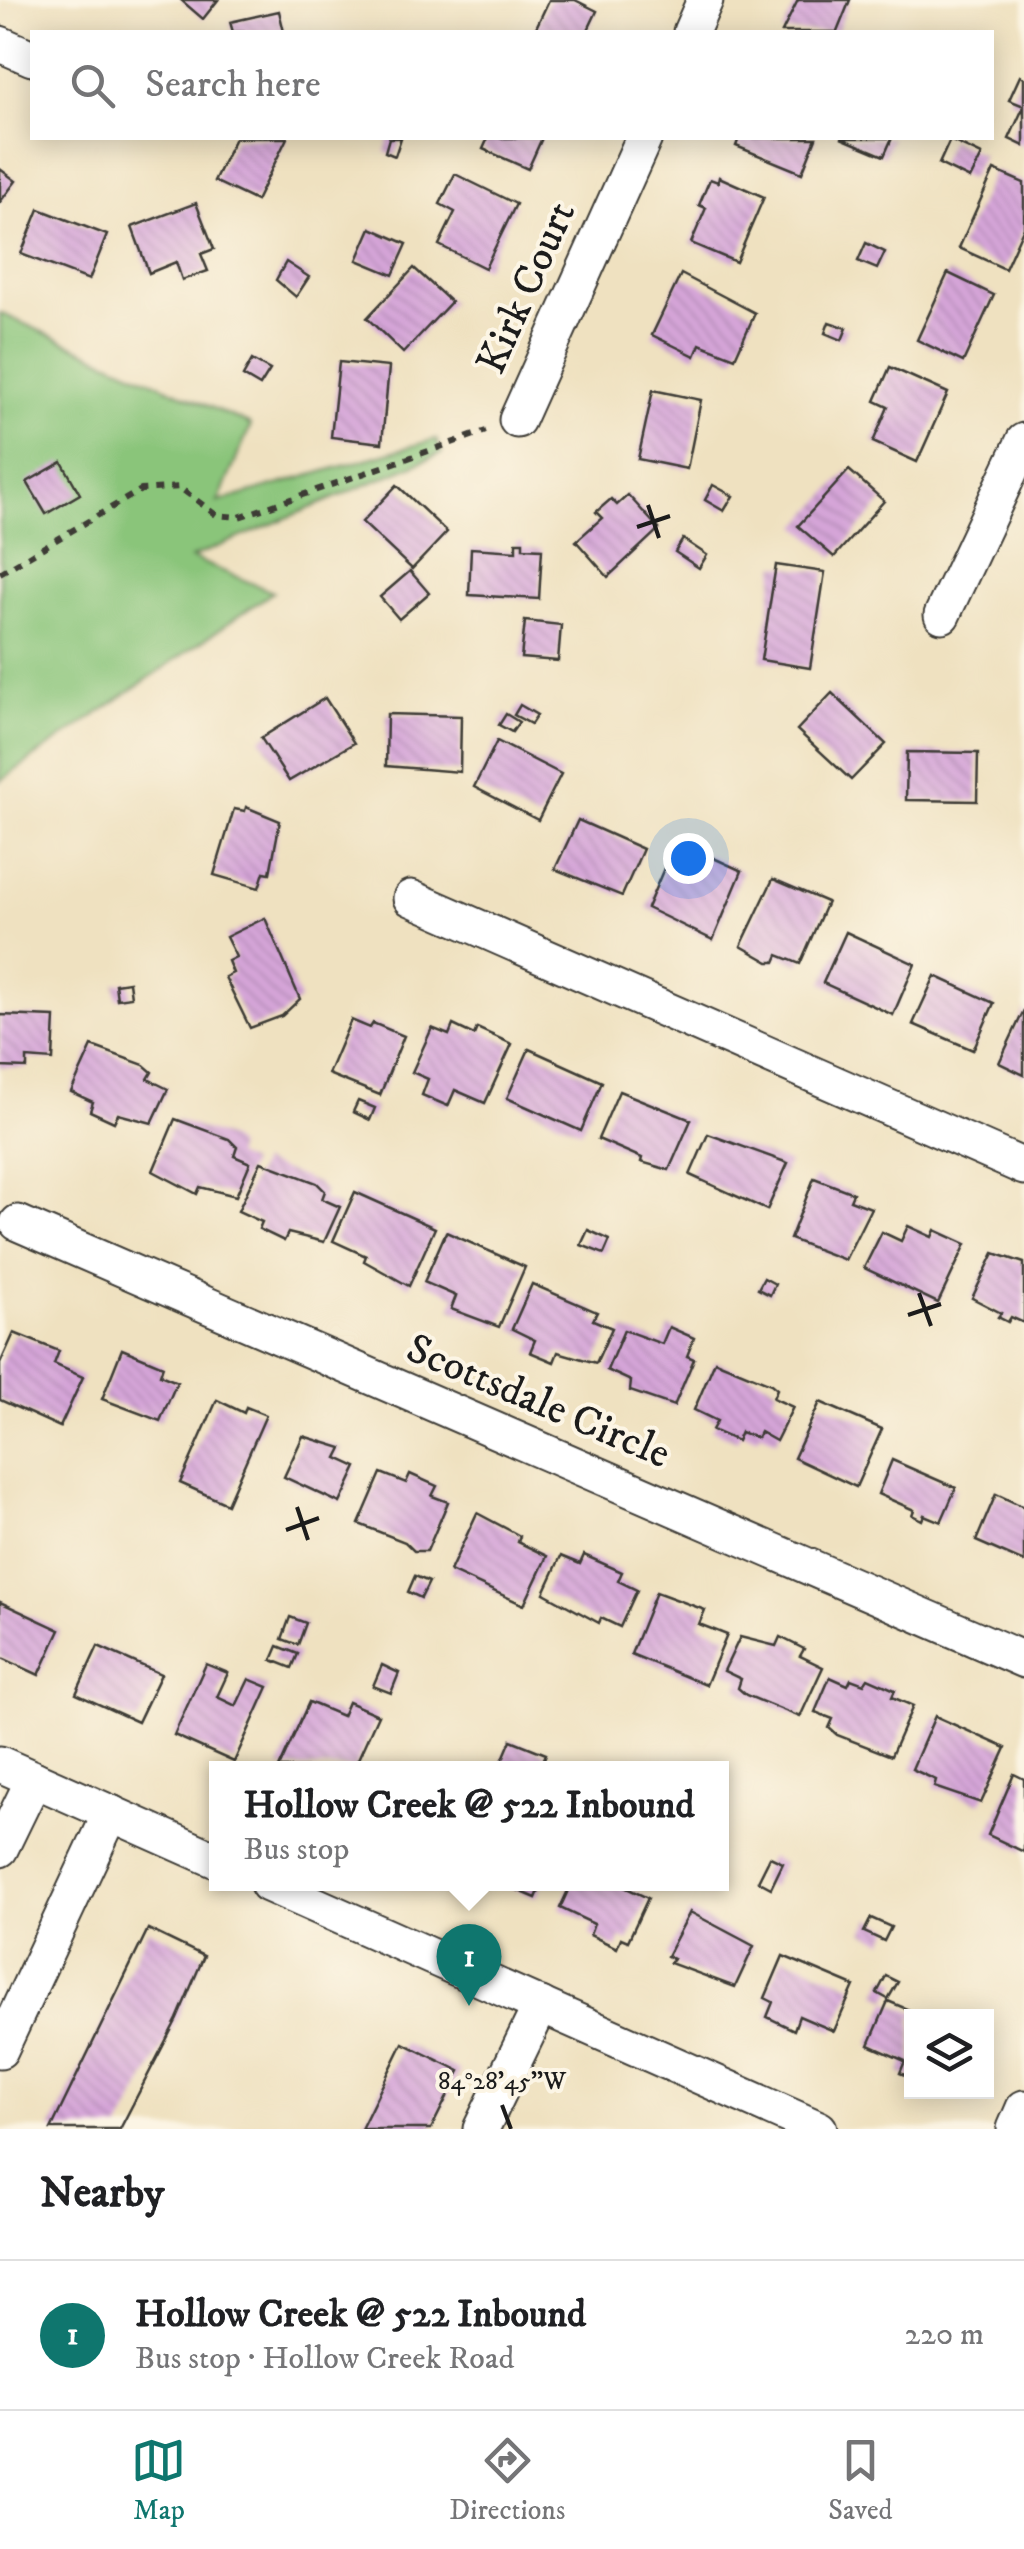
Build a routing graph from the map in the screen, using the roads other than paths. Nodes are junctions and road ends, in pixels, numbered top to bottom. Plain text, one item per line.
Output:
1 (705, 0) edge
2 (691, 30) edge
3 (0, 44) edge
4 (30, 57) edge
5 (643, 140) edge
6 (517, 420) road end
7 (1024, 440) edge
8 (942, 615) dead end
9 (411, 898) dead end
10 (1024, 1167) edge
11 (18, 1224) dead end
12 (1024, 1660) edge
13 (0, 1764) edge
14 (34, 1779) junction
15 (111, 1813) junction
16 (0, 1849) edge
17 (209, 1857) edge
18 (284, 1891) edge
19 (541, 2005) junction
20 (0, 2050) edge
21 (1024, 2108) edge
22 (481, 2129) edge
23 (819, 2129) edge
24 (1015, 2129) edge

1 - 2 street
3 - 4 street
5 - 6 street, Kirk Court
7 - 8 street
9 - 10 street
11 - 12 street, Scottsdale Circle
13 - 14 street
14 - 15 street
14 - 16 street
15 - 17 street
15 - 20 street
18 - 19 street
19 - 22 street
19 - 23 street
21 - 24 street

